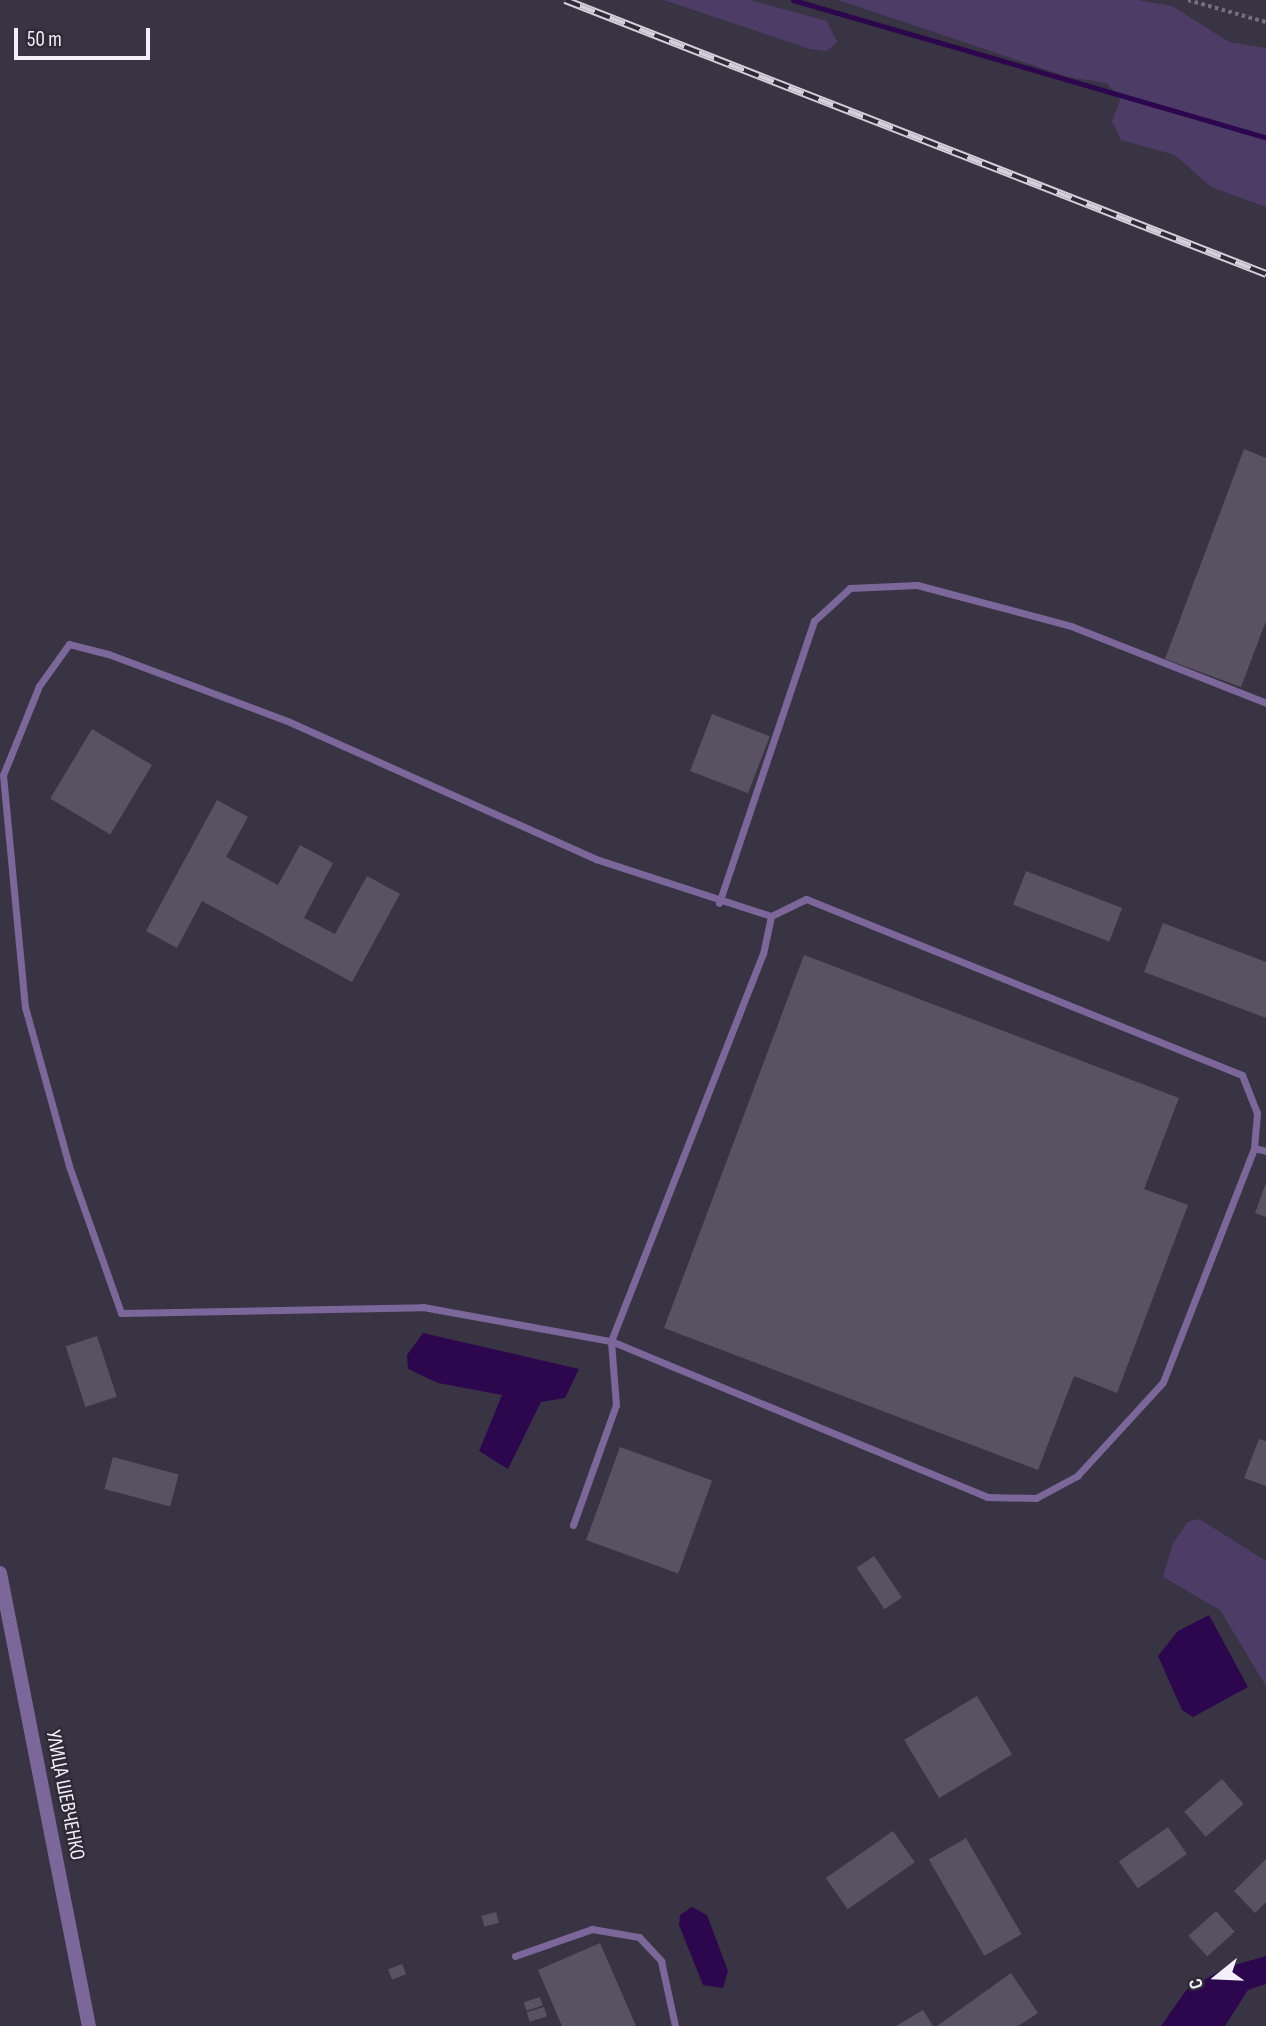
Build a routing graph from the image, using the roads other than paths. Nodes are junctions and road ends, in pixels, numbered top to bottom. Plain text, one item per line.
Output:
1 (1266, 702) edge
2 (719, 903) junction
3 (771, 916) junction
4 (1254, 1148) junction
5 (1266, 1151) edge
6 (611, 1341) junction
7 (573, 1525) dead end
8 (0, 1573) edge
9 (515, 1956) dead end
10 (89, 2026) edge
11 (675, 2026) edge

1 - 2 lane
2 - 3 lane
2 - 6 lane
3 - 4 lane
3 - 6 lane
4 - 5 lane
4 - 6 lane
6 - 7 lane
8 - 10 street, УЛИЦА ШЕВЧЕНКО
9 - 11 lane

